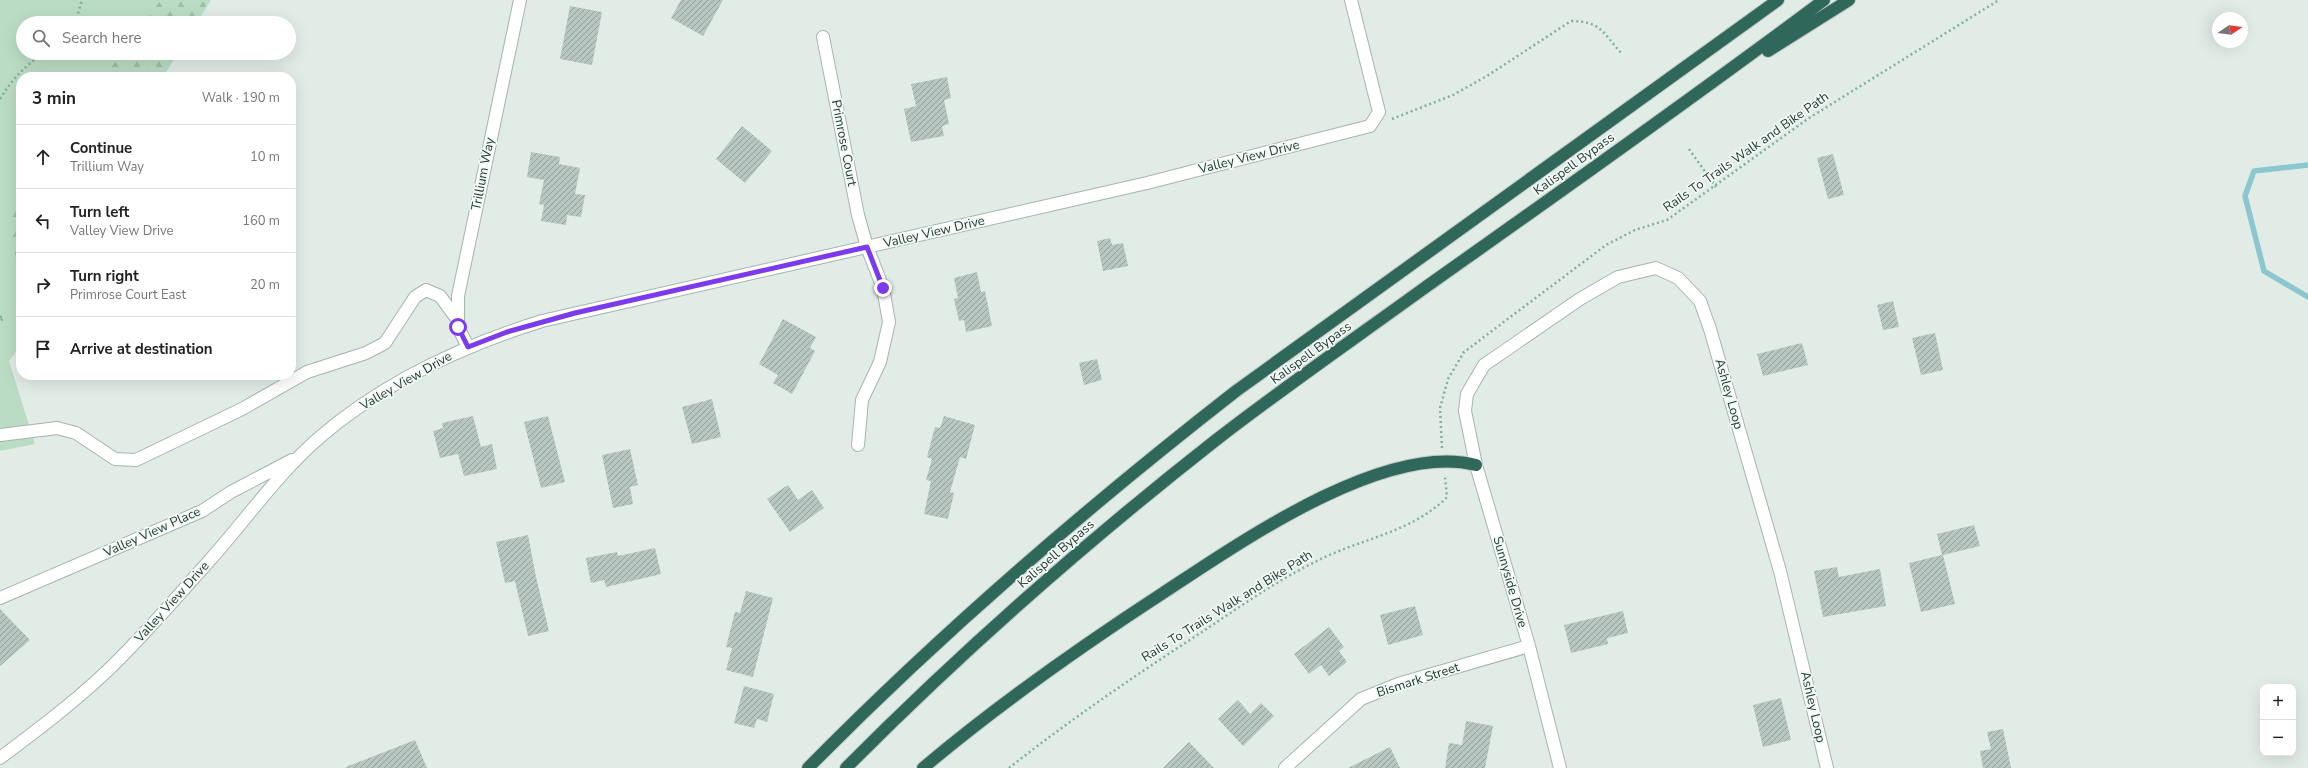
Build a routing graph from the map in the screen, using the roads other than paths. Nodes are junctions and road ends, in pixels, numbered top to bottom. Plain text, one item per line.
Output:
1 (520, 0) edge
2 (1351, 0) edge
3 (1778, 0) edge
4 (1824, 0) edge
5 (1849, 0) edge
6 (823, 37) dead end
7 (1708, 86) junction
8 (867, 247) junction
9 (457, 319) junction
10 (468, 347) junction
11 (296, 378) edge
12 (293, 380) edge
13 (1467, 394) joint
14 (0, 435) edge
15 (858, 445) dead end
16 (299, 457) junction
17 (1476, 465) junction
18 (0, 598) edge
19 (1529, 646) junction
20 (0, 758) edge
21 (808, 768) edge
22 (846, 768) edge
23 (923, 768) edge
24 (1285, 768) edge
25 (1560, 768) edge
26 (1827, 768) edge

1 - 9 street, Trillium Way
2 - 8 street, Valley View Drive
3 - 21 highway, Kalispell Bypass
4 - 7 highway, Kalispell Bypass
5 - 7 highway
6 - 8 street, Primrose Court
7 - 22 highway, Kalispell Bypass
8 - 10 street, Valley View Drive
8 - 15 street, Primrose Court
9 - 10 street, Trillium Way
9 - 11 street
10 - 16 street, Valley View Drive
12 - 14 street
13 - 17 street, Sunnyside Drive
13 - 26 street, Ashley Loop
16 - 18 street, Valley View Place
16 - 20 street, Valley View Drive
17 - 19 street, Sunnyside Drive
17 - 23 highway
19 - 24 street, Bismark Street
19 - 25 street, Sunnyside Drive

